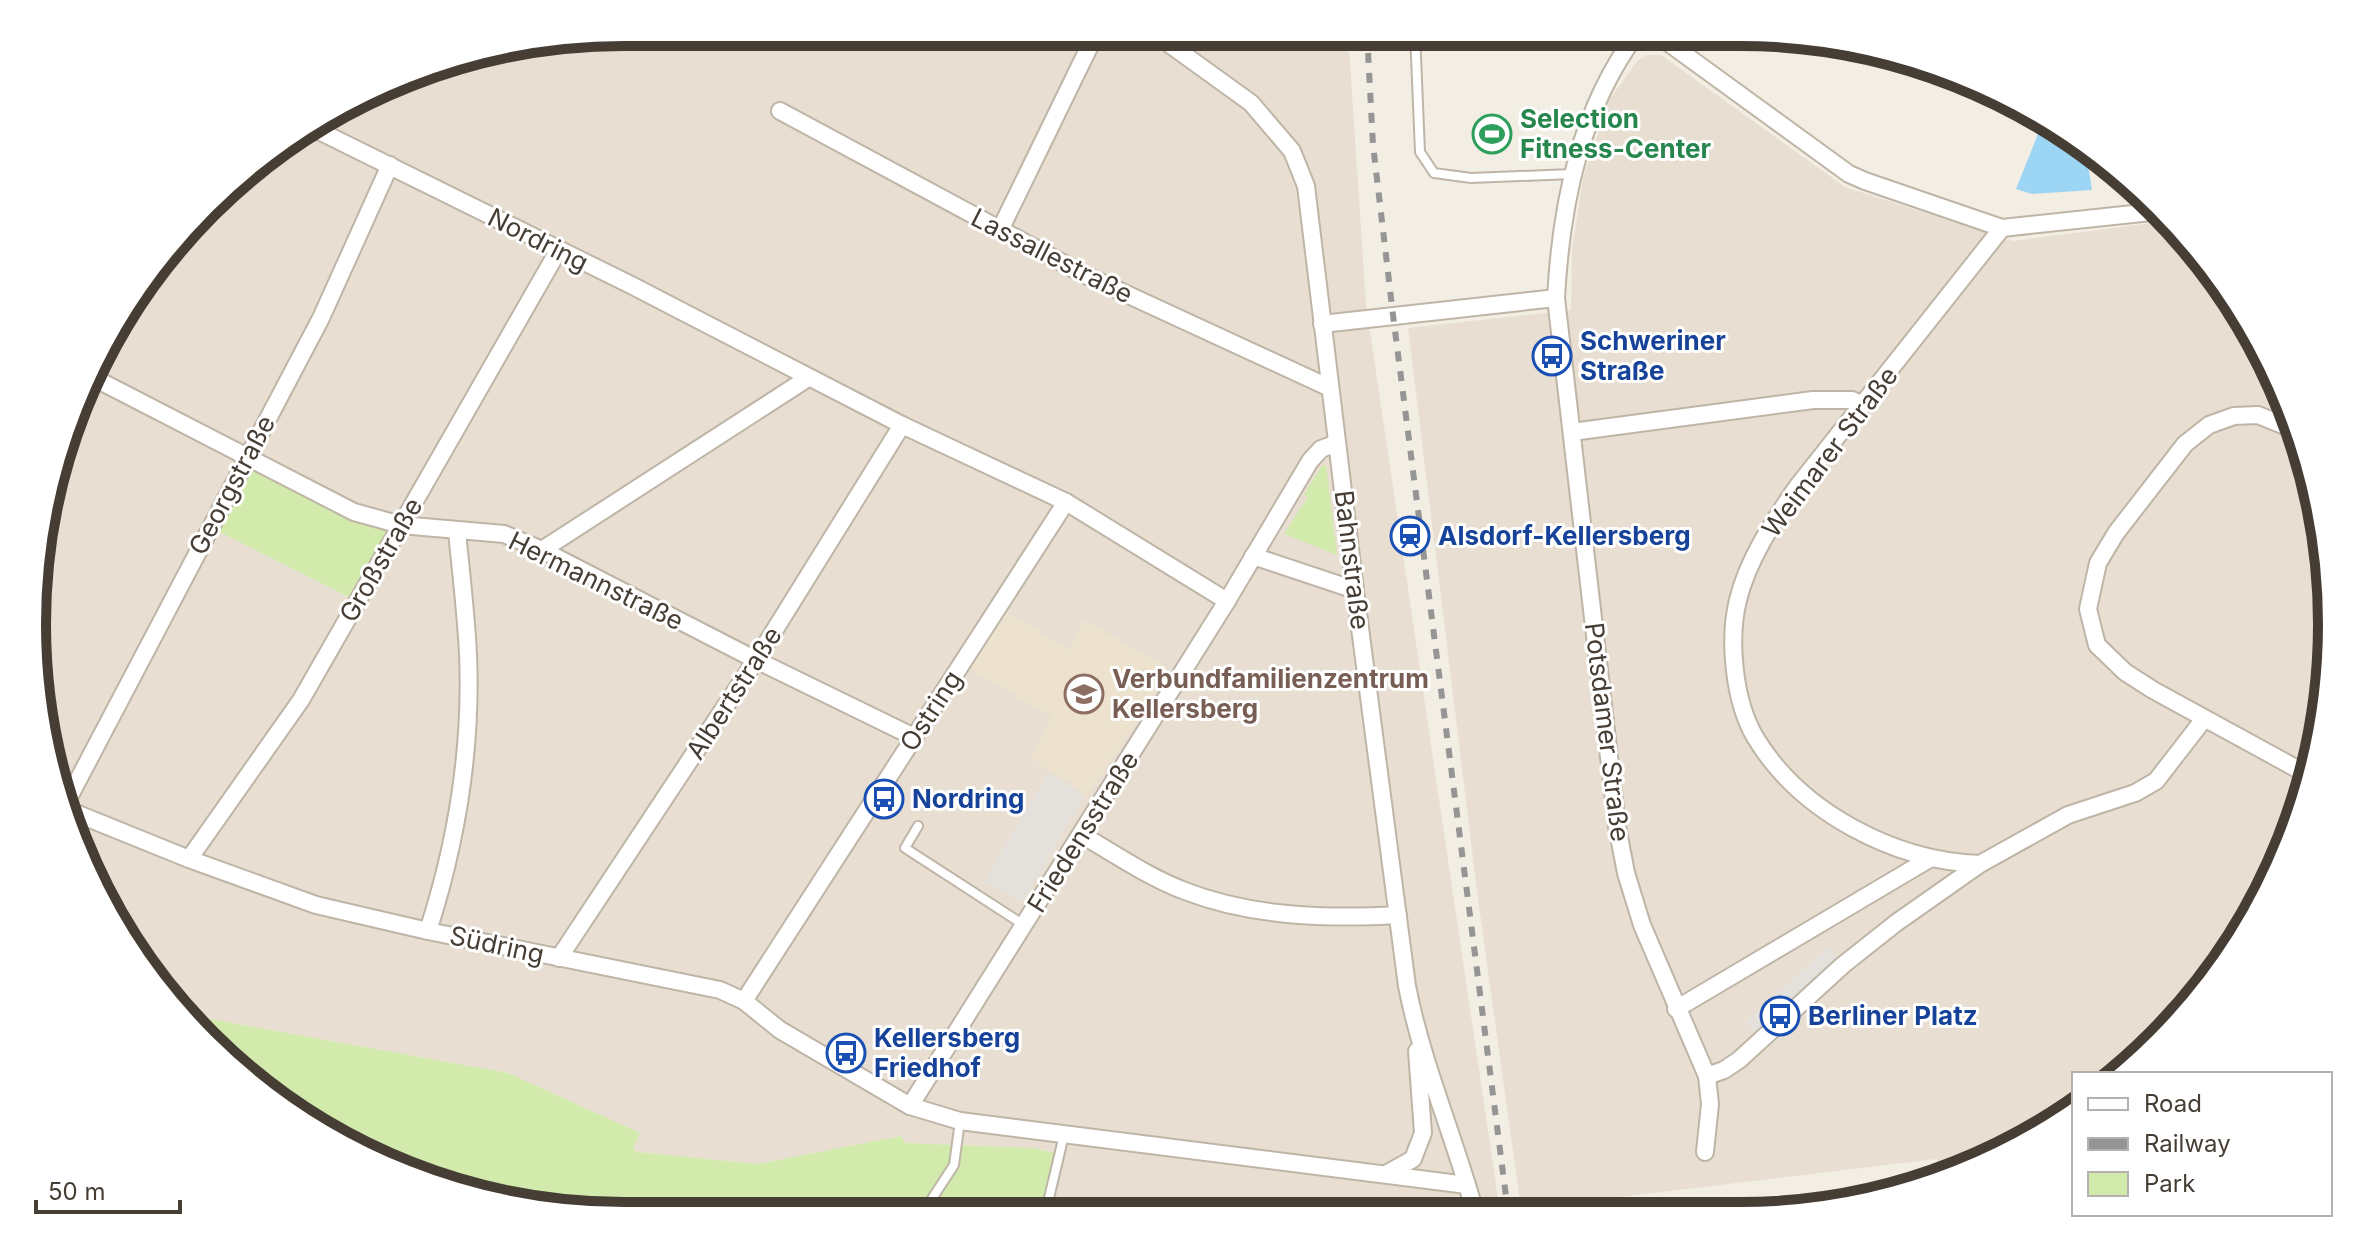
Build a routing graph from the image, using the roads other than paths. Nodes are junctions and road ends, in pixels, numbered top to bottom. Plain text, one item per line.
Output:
1 (1090, 46) edge
2 (1172, 46) edge
3 (1416, 46) edge
4 (1628, 46) edge
5 (1673, 46) edge
6 (780, 111) dead end
7 (321, 132) edge
8 (390, 165) junction
9 (1572, 174) junction
10 (2146, 213) edge
11 (2002, 228) junction
12 (1000, 230) junction
13 (558, 251) junction
14 (1556, 298) junction
15 (1322, 324) junction
16 (808, 378) junction
17 (100, 381) edge
18 (1330, 388) junction
19 (1863, 405) junction
20 (902, 425) junction
21 (2282, 425) edge
22 (1572, 432) junction
23 (1337, 443) junction
24 (246, 456) junction
25 (1066, 502) junction
26 (401, 525) junction
27 (457, 532) junction
28 (542, 550) junction
29 (1253, 556) junction
30 (1355, 590) junction
31 (1227, 601) junction
32 (756, 660) junction
33 (2204, 719) junction
34 (914, 737) junction
35 (2299, 770) edge
36 (72, 792) edge
37 (79, 814) edge
38 (918, 826) dead end
39 (1082, 835) junction
40 (1931, 858) junction
41 (189, 859) junction
42 (1980, 864) junction
43 (1398, 915) junction
44 (1025, 925) junction
45 (428, 931) junction
46 (559, 958) junction
47 (744, 1001) junction
48 (1676, 1009) junction
49 (1416, 1033) junction
50 (1707, 1076) junction
51 (910, 1106) junction
52 (960, 1121) junction
53 (1064, 1135) junction
54 (1705, 1152) dead end
55 (1386, 1174) junction
56 (1467, 1185) junction
57 (1049, 1198) dead end
58 (930, 1202) edge
59 (1472, 1202) edge

1 - 12 street
2 - 15 street, Bahnstraße
3 - 9 lane
4 - 9 street, Potsdamer Straße
5 - 11 street
6 - 12 street, Lassallestraße
7 - 8 street, Nordring
8 - 13 street, Nordring
8 - 24 street, Georgstraße
9 - 14 street, Potsdamer Straße
10 - 11 street
11 - 19 street, Weimarer Straße
12 - 18 street, Lassallestraße
13 - 16 street, Nordring
13 - 26 street, Großstraße
14 - 15 street
14 - 22 street, Potsdamer Straße
15 - 18 street, Bahnstraße
16 - 20 street, Nordring
16 - 28 street
17 - 24 street, Hermannstraße
18 - 23 street, Bahnstraße
19 - 22 street
19 - 40 street, Weimarer Straße
20 - 25 street, Nordring
20 - 32 street, Albertstraße
21 - 33 street
22 - 48 street, Potsdamer Straße
23 - 29 street, Friedensstraße
23 - 30 street, Bahnstraße
24 - 26 street, Hermannstraße
24 - 36 street, Georgstraße
25 - 31 street, Nordring
25 - 34 street, Ostring
26 - 27 street, Hermannstraße
26 - 41 street, Großstraße
27 - 28 street, Hermannstraße
27 - 45 street
28 - 32 street, Hermannstraße
29 - 30 street
29 - 31 street, Friedensstraße
30 - 43 street, Bahnstraße
31 - 39 street, Friedensstraße
32 - 34 street, Hermannstraße
32 - 46 street, Albertstraße
33 - 35 street
33 - 42 street
34 - 47 street, Ostring
37 - 41 street, Südring
38 - 44 lane
39 - 43 street
39 - 44 street, Friedensstraße
40 - 42 street, Weimarer Straße
40 - 48 street
41 - 45 street, Südring
42 - 50 street
43 - 49 street, Bahnstraße
44 - 51 street, Friedensstraße
45 - 46 street, Südring
46 - 47 street, Südring
47 - 51 street, Südring
48 - 50 street, Potsdamer Straße
49 - 55 street, Bahnstraße
49 - 56 street, Bahnstraße
50 - 54 street, Potsdamer Straße
51 - 52 street, Südring
52 - 53 street, Südring
52 - 58 lane
53 - 55 street, Südring
53 - 57 lane
55 - 56 street, Südring
56 - 59 street, Bahnstraße

